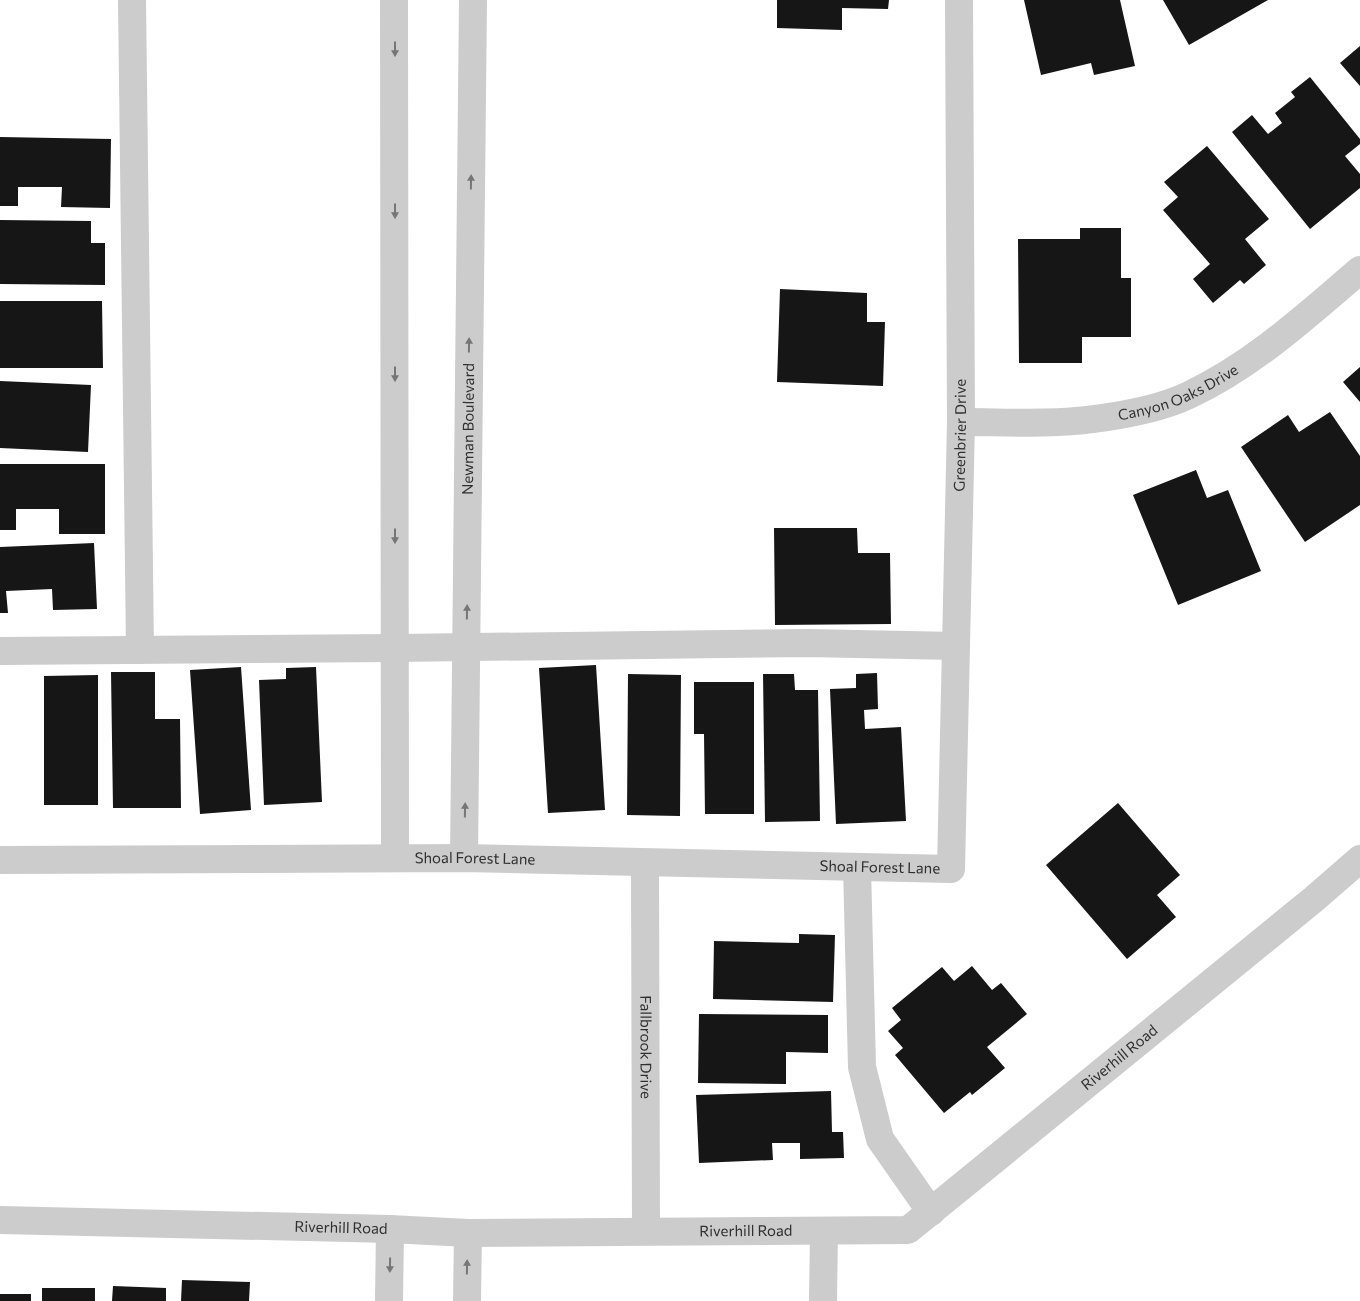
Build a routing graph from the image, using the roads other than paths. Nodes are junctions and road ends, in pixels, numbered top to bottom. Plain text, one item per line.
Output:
1 (132, 0) edge
2 (394, 0) edge
3 (473, 0) edge
4 (959, 0) edge
5 (1360, 270) edge
6 (961, 422) junction
7 (956, 646) junction
8 (395, 648) junction
9 (466, 648) junction
10 (140, 650) junction
11 (0, 651) edge
12 (395, 858) junction
13 (464, 858) junction
14 (1360, 859) edge
15 (0, 860) edge
16 (645, 863) junction
17 (857, 867) junction
18 (951, 869) joint
19 (931, 1212) junction
20 (0, 1220) edge
21 (390, 1229) junction
22 (824, 1231) junction
23 (646, 1232) junction
24 (468, 1233) junction
25 (389, 1301) edge
26 (467, 1301) edge
27 (822, 1301) edge

1 - 10 street
2 -> 8 street
9 -> 3 street, Newman Boulevard
4 - 6 street, Greenbrier Drive
5 - 6 street, Canyon Oaks Drive
6 - 7 street, Greenbrier Drive
7 - 9 street
7 - 18 street, Greenbrier Drive
8 - 9 street
8 - 10 street
8 - 12 street
13 -> 9 street, Newman Boulevard
10 - 11 street
12 - 13 street, Shoal Forest Lane
12 - 15 street, Shoal Forest Lane
13 - 16 street, Shoal Forest Lane
14 - 19 street, Riverhill Road
16 - 17 street, Shoal Forest Lane
16 - 23 street, Fallbrook Drive
17 - 18 street, Shoal Forest Lane
17 - 19 street
19 - 22 street, Riverhill Road
20 - 21 street, Riverhill Road
21 - 24 street, Riverhill Road
21 -> 25 street
22 - 23 street, Riverhill Road
22 - 27 street
23 - 24 street, Riverhill Road
26 -> 24 street

